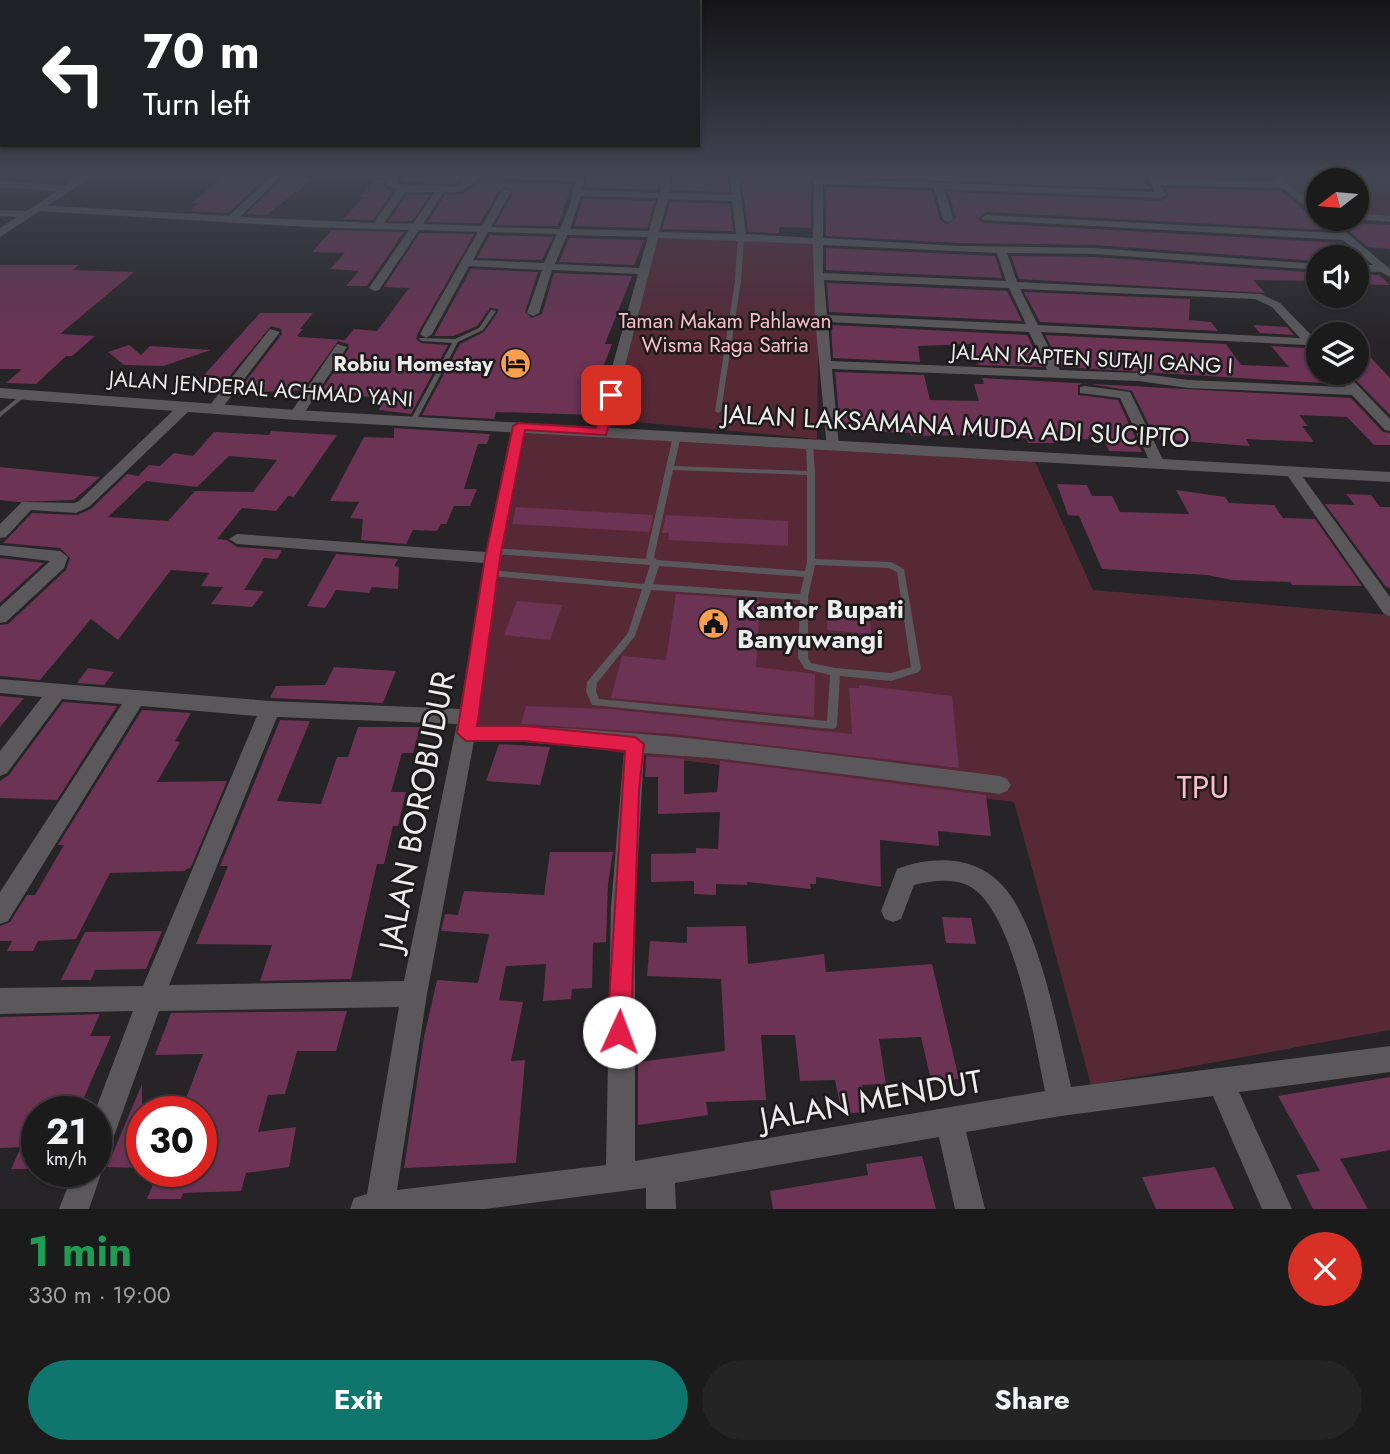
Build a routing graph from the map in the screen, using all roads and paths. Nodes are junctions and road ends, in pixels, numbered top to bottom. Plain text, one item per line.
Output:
1 (414, 229) edge
2 (465, 229) edge
3 (654, 229) edge
4 (740, 229) edge
5 (820, 229) edge
6 (1203, 229) edge
7 (485, 230) junction
8 (563, 230) junction
9 (1339, 231) edge
10 (653, 233) junction
11 (741, 237) junction
12 (1347, 237) junction
13 (820, 240) junction
14 (1001, 250) junction
15 (466, 263) junction
16 (1306, 266) edge
17 (548, 267) junction
18 (1369, 270) edge
19 (643, 271) junction
20 (1387, 272) edge
21 (818, 276) junction
22 (1013, 285) junction
23 (375, 288) dead end
24 (493, 310) dead end
25 (533, 313) dead end
26 (821, 318) junction
27 (1034, 329) junction
28 (274, 332) dead end
29 (424, 337) joint
30 (1306, 337) edge
31 (456, 341) junction
32 (1306, 346) edge
33 (341, 347) dead end
34 (825, 365) junction
35 (1056, 376) junction
36 (1350, 385) edge
37 (1085, 390) dead end
38 (1356, 391) junction
39 (0, 393) edge
40 (25, 394) junction
41 (186, 406) junction
42 (215, 408) junction
43 (718, 411) dead end
44 (0, 415) edge
45 (296, 415) junction
46 (413, 421) junction
47 (519, 426) junction
48 (1390, 427) edge
49 (601, 432) junction
50 (677, 436) junction
51 (810, 445) junction
52 (832, 446) junction
53 (1158, 464) junction
54 (671, 468) junction
55 (1292, 472) junction
56 (811, 473) junction
57 (1390, 477) edge
58 (0, 533) edge
59 (237, 539) dead end
60 (0, 550) edge
61 (493, 561) junction
62 (811, 562) junction
63 (655, 564) junction
64 (809, 574) junction
65 (648, 587) junction
66 (804, 597) junction
67 (1390, 610) edge
68 (3, 611) edge
69 (835, 672) junction
70 (0, 685) edge
71 (58, 690) junction
72 (137, 696) junction
73 (270, 709) junction
74 (467, 725) junction
75 (635, 744) junction
76 (0, 767) edge
77 (1000, 785) dead end
78 (893, 911) dead end
79 (0, 912) edge
80 (414, 993) junction
81 (149, 1000) junction
82 (0, 1001) edge
83 (1390, 1059) edge
84 (1221, 1083) junction
85 (1061, 1102) junction
86 (112, 1103) edge
87 (949, 1122) junction
88 (660, 1172) junction
89 (621, 1178) junction
90 (82, 1187) edge
91 (374, 1208) edge
92 (74, 1209) edge
93 (661, 1209) edge
94 (971, 1209) edge
95 (1277, 1209) edge

1 - 23 street
2 - 7 street
3 - 10 street
4 - 11 street
5 - 13 street
6 - 12 street
7 - 8 street
7 - 15 street
8 - 10 street
8 - 17 street
9 - 12 street
10 - 11 street
10 - 19 street
11 - 13 street
11 - 43 lane
12 - 20 street
13 - 14 street
13 - 21 street
14 - 16 street
14 - 22 street
15 - 17 street
15 - 29 street
17 - 19 street
17 - 25 street
18 - 20 street
19 - 49 street
21 - 22 street
21 - 26 street
22 - 27 street
22 - 30 street
24 - 31 lane
26 - 27 street
26 - 34 street
27 - 32 street
27 - 35 street
28 - 42 street
29 - 31 lane
31 - 46 lane
33 - 45 street
34 - 35 street, JALAN KAPTEN SUTAJI GANG I
34 - 52 street
35 - 38 street, JALAN KAPTEN SUTAJI GANG I
36 - 38 street
37 - 53 street
38 - 48 street
39 - 40 main road, JALAN JENDERAL ACHMAD YANI
40 - 41 main road, JALAN JENDERAL ACHMAD YANI
40 - 44 lane
41 - 42 main road, JALAN JENDERAL ACHMAD YANI
41 - 58 street
42 - 45 main road, JALAN JENDERAL ACHMAD YANI
45 - 46 main road, JALAN JENDERAL ACHMAD YANI
46 - 47 main road, JALAN JENDERAL ACHMAD YANI
47 - 49 main road, JALAN LAKSAMANA MUDA ADI SUCIPTO
47 - 61 street, JALAN BOROBUDUR
49 - 50 main road, JALAN LAKSAMANA MUDA ADI SUCIPTO
50 - 51 main road, JALAN LAKSAMANA MUDA ADI SUCIPTO
50 - 54 lane
51 - 52 main road, JALAN LAKSAMANA MUDA ADI SUCIPTO
51 - 56 lane
52 - 53 main road, JALAN LAKSAMANA MUDA ADI SUCIPTO
53 - 55 main road, JALAN LAKSAMANA MUDA ADI SUCIPTO
54 - 56 lane
54 - 63 lane
55 - 57 main road, JALAN LAKSAMANA MUDA ADI SUCIPTO
55 - 67 street
56 - 62 lane
59 - 61 street
60 - 68 street
61 - 63 lane
61 - 65 lane
61 - 74 street, JALAN BOROBUDUR
62 - 64 lane
62 - 69 lane
63 - 64 lane
63 - 65 lane
64 - 66 lane
65 - 66 lane
65 - 69 lane
66 - 69 lane
70 - 71 street
71 - 72 street
71 - 76 street
72 - 73 street
72 - 79 street
73 - 74 street
73 - 81 street
74 - 75 street
74 - 80 street, JALAN BOROBUDUR
75 - 77 street
75 - 89 street
78 - 85 street
80 - 81 street
80 - 91 street, JALAN BOROBUDUR
81 - 82 street
81 - 86 street
83 - 84 street, JALAN MENDUT
84 - 85 street, JALAN MENDUT
84 - 95 street
85 - 87 street, JALAN MENDUT
87 - 88 street, JALAN MENDUT
87 - 94 street
88 - 89 street, JALAN MENDUT
88 - 93 street
89 - 91 street, JALAN MENDUT
90 - 92 street

